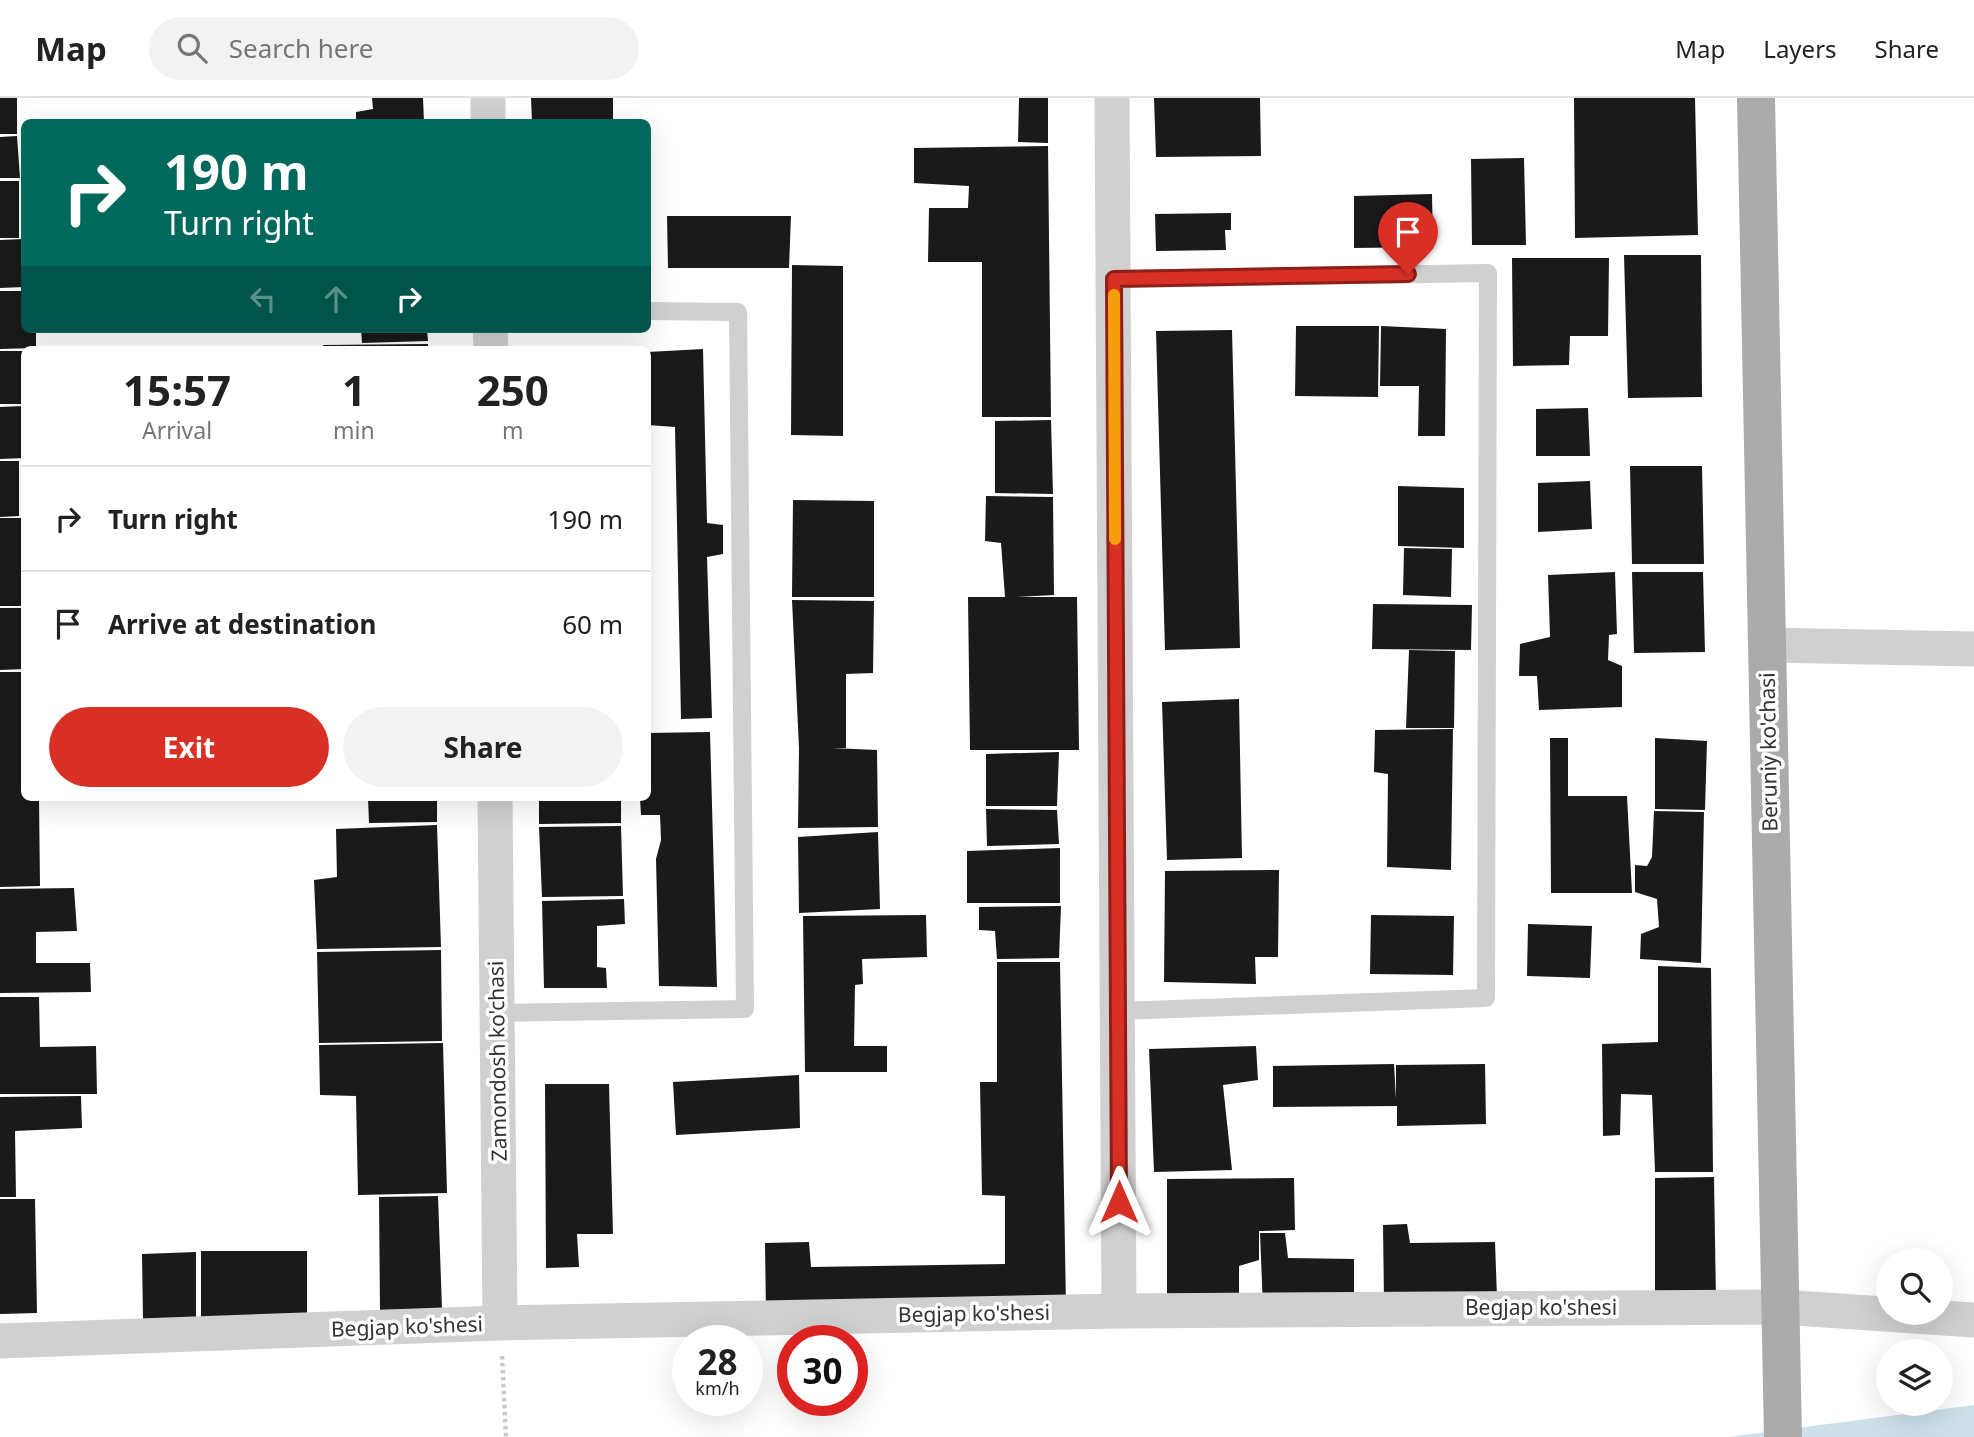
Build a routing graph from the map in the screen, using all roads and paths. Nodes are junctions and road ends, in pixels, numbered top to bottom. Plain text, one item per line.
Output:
1 (488, 98) edge
2 (1112, 98) edge
3 (1756, 98) edge
4 (488, 119) edge
5 (1114, 279) junction
6 (651, 311) edge
7 (1767, 645) junction
8 (1974, 649) edge
9 (495, 801) edge
10 (1118, 1011) junction
11 (497, 1013) junction
12 (1781, 1307) junction
13 (1119, 1311) junction
14 (1974, 1320) edge
15 (500, 1323) junction
16 (0, 1341) edge
17 (1783, 1421) edge
18 (506, 1437) edge

1 - 4 street
2 - 5 street
3 - 7 main road, Beruniy ko'chasi
5 - 10 street
5 - 10 lane
6 - 11 lane
7 - 8 street
7 - 12 main road, Beruniy ko'chasi
9 - 11 street, Zamondosh ko'chasi
10 - 13 street
11 - 15 street, Zamondosh ko'chasi
12 - 13 street, Begjap ko'shesi
12 - 14 street, Begjap ko'shesi
12 - 17 main road, Beruniy ko'chasi
13 - 15 street, Begjap ko'shesi
15 - 16 street, Begjap ko'shesi
15 - 18 path

